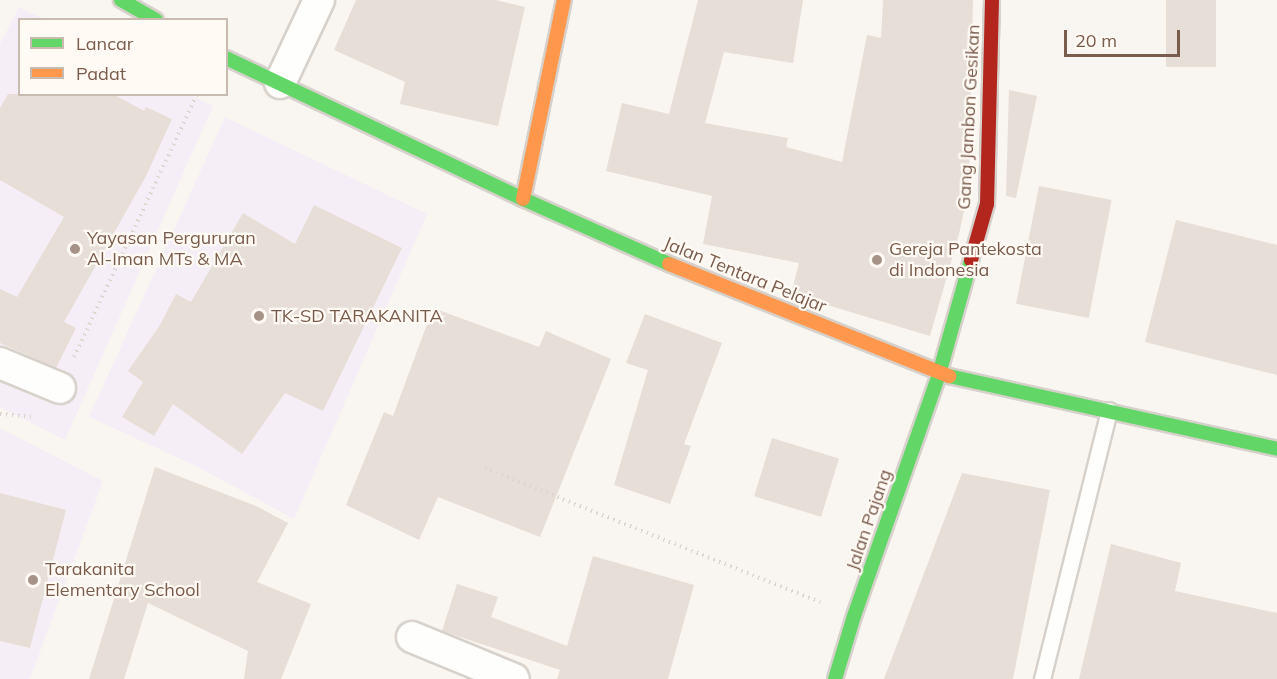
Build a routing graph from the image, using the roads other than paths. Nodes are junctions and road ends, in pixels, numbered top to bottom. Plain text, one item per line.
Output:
1 (121, 0) edge
2 (319, 0) edge
3 (564, 0) edge
4 (992, 0) edge
5 (152, 18) edge
6 (228, 59) edge
7 (280, 83) junction
8 (524, 199) junction
9 (0, 363) edge
10 (939, 374) junction
11 (60, 388) road end
12 (1109, 410) junction
13 (1277, 450) edge
14 (412, 637) dead end
15 (514, 679) edge
16 (835, 679) edge
17 (1042, 679) edge

1 - 5 main road
2 - 7 street
3 - 8 main road
4 - 10 main road, Gang Jambon Gesikan
6 - 7 main road, Jalan Tentara Pelajar
7 - 8 main road, Jalan Tentara Pelajar
8 - 10 main road, Jalan Tentara Pelajar
9 - 11 street
10 - 12 main road, Jalan Tentara Pelajar
10 - 16 main road, Jalan Pajang
12 - 13 main road, Jalan Tentara Pelajar
12 - 17 lane
14 - 15 street

